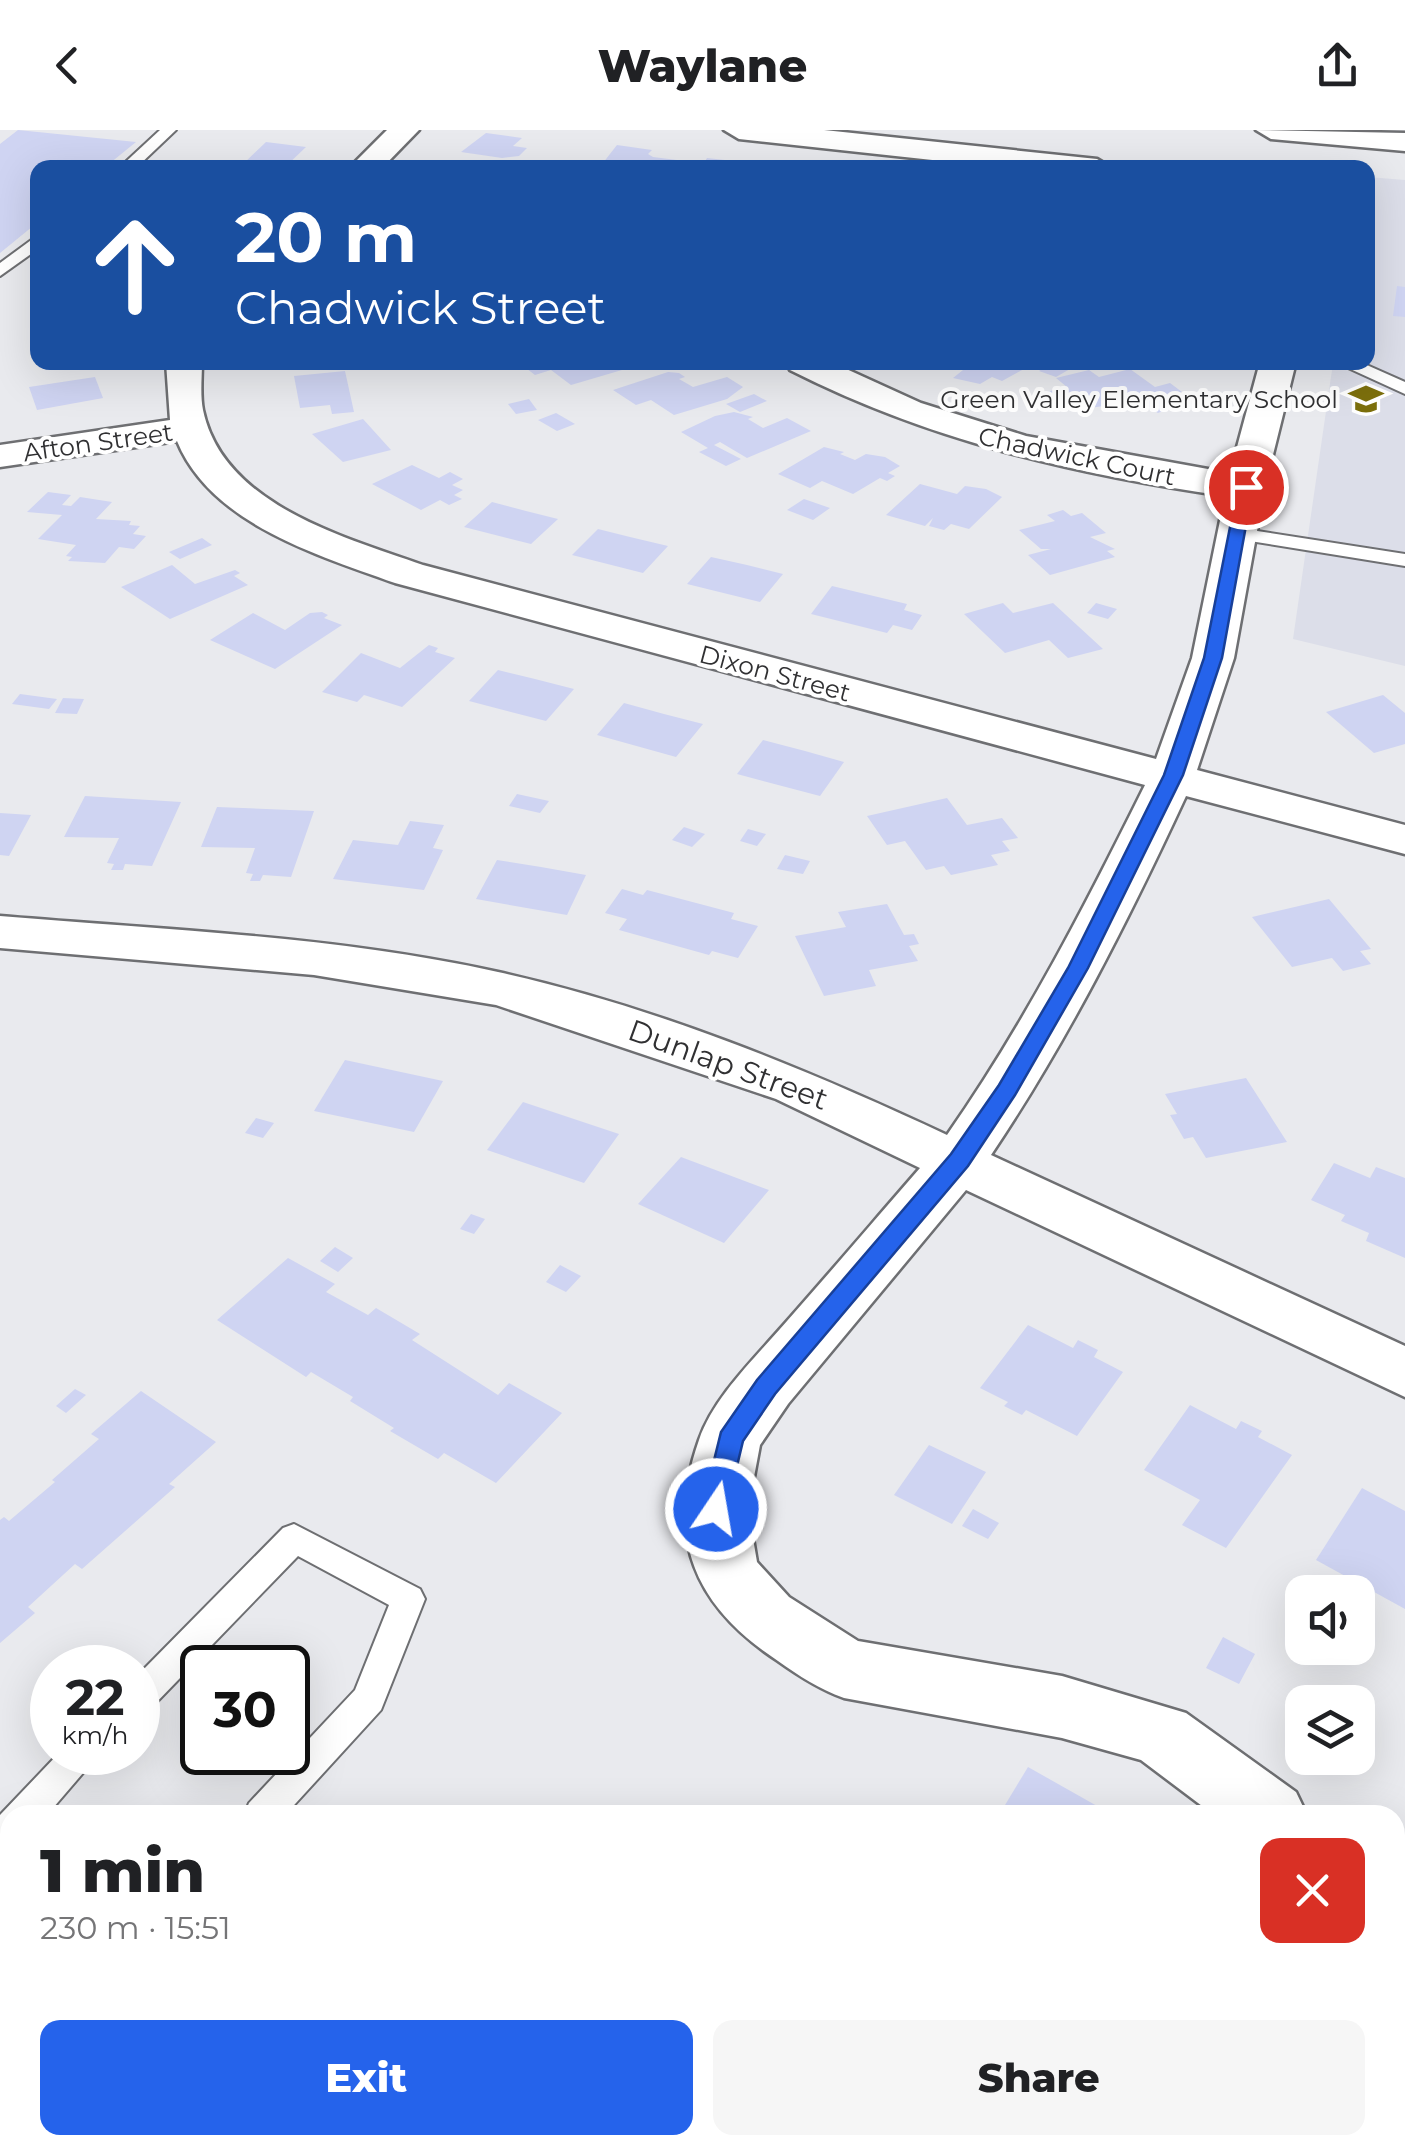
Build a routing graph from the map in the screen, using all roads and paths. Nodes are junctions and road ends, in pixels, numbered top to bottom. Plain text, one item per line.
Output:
1 (169, 130) edge
2 (404, 130) edge
3 (738, 130) edge
4 (1271, 130) edge
5 (1405, 142) edge
6 (135, 160) edge
7 (372, 160) edge
8 (1021, 160) edge
9 (30, 247) edge
10 (0, 271) edge
11 (185, 370) edge
12 (817, 370) edge
13 (1276, 370) edge
14 (1362, 370) edge
15 (1405, 389) edge
16 (190, 428) junction
17 (0, 456) edge
18 (1246, 487) junction
19 (1238, 534) junction
20 (1405, 558) edge
21 (1173, 775) junction
22 (1405, 840) edge
23 (0, 932) edge
24 (960, 1160) junction
25 (1405, 1373) edge
26 (160, 1675) edge
27 (62, 1775) edge
28 (33, 1805) edge
29 (271, 1805) edge
30 (1257, 1805) edge

1 - 6 lane
2 - 7 street
3 - 8 street
4 - 5 street
9 - 10 lane
11 - 16 street, Afton Street
12 - 18 street, Chadwick Court
13 - 18 street
14 - 15 lane
16 - 17 street, Afton Street
16 - 21 street, Dixon Street
18 - 19 street
19 - 20 lane
19 - 21 street
21 - 22 street, Dixon Street
21 - 24 street
23 - 24 street, Dunlap Street
24 - 25 street, Dunlap Street
24 - 30 street
26 - 29 lane
27 - 28 lane

